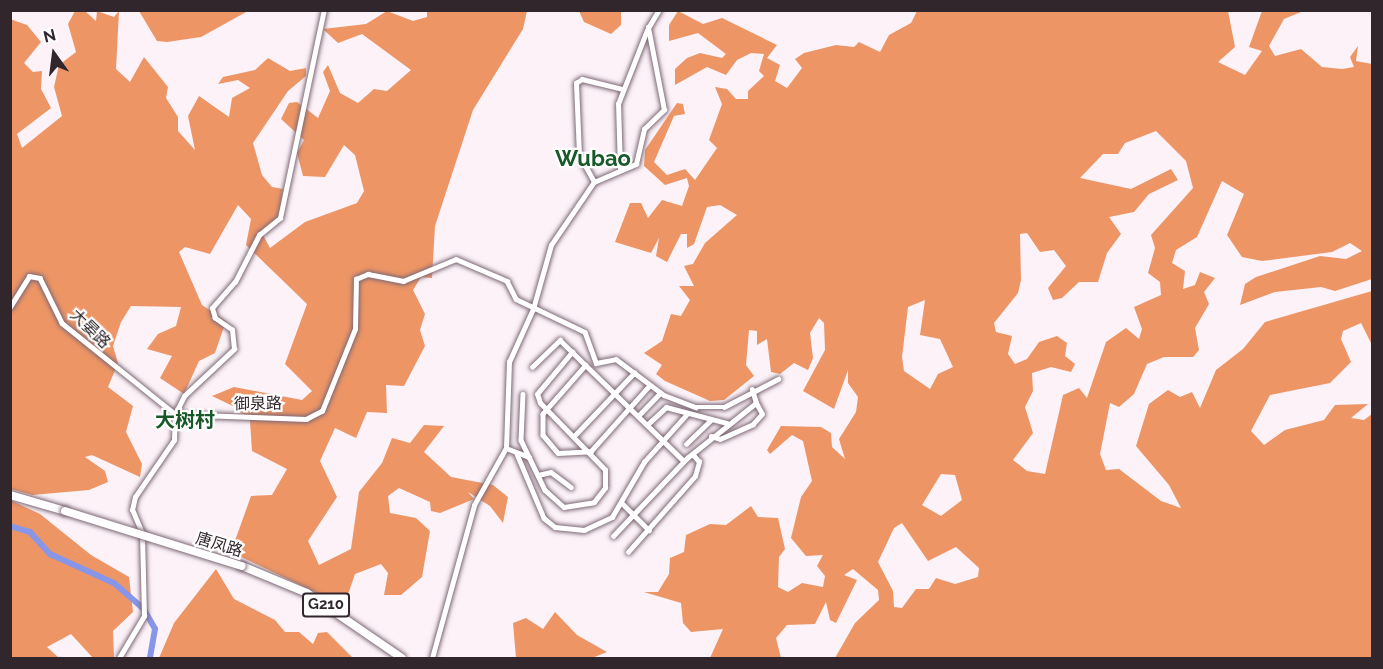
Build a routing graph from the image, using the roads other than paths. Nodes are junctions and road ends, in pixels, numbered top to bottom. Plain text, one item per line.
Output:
1 (324, 10) edge
2 (659, 10) edge
3 (648, 28) junction
4 (623, 89) junction
5 (620, 170) junction
6 (594, 182) junction
7 (10, 307) edge
8 (533, 309) junction
9 (572, 352) junction
10 (586, 365) junction
11 (532, 366) dead end
12 (634, 373) junction
13 (778, 379) dead end
14 (649, 386) junction
15 (752, 390) junction
16 (615, 393) junction
17 (660, 393) junction
18 (523, 394) dead end
19 (756, 403) junction
20 (629, 407) junction
21 (546, 408) junction
22 (175, 414) junction
23 (686, 414) junction
24 (638, 416) junction
25 (711, 420) junction
26 (727, 423) junction
27 (647, 425) junction
28 (575, 435) junction
29 (711, 436) junction
30 (663, 438) junction
31 (686, 444) dead end
32 (506, 448) junction
33 (591, 451) junction
34 (517, 454) junction
35 (693, 455) junction
36 (529, 458) junction
37 (684, 461) junction
38 (538, 475) junction
39 (571, 487) dead end
40 (10, 495) edge
41 (622, 504) junction
42 (634, 515) junction
43 (649, 530) junction
44 (614, 536) dead end
45 (628, 552) dead end
46 (119, 658) edge
47 (402, 658) edge
48 (432, 658) edge

1 - 22 street
2 - 3 street
3 - 4 street
3 - 5 street
4 - 5 street
4 - 6 street
5 - 6 street
6 - 8 street
7 - 22 street, 大晏路
8 - 12 street
8 - 22 street, 御泉路
8 - 32 street
9 - 10 street
9 - 11 street
9 - 21 street
10 - 16 street
10 - 21 street
12 - 14 street
12 - 16 street
13 - 15 street
14 - 17 street
14 - 20 street
15 - 17 street
15 - 19 street
16 - 20 street
16 - 28 street
17 - 24 street
18 - 36 street
19 - 26 street
19 - 29 street
20 - 24 street
20 - 33 street
21 - 28 street
21 - 33 street
22 - 46 street
23 - 25 street
23 - 27 street
23 - 30 street
24 - 27 street
25 - 26 street
25 - 31 street
26 - 29 street
27 - 30 street
28 - 33 street
29 - 35 street
30 - 37 street
30 - 41 street
32 - 34 street
32 - 48 street
33 - 38 street
34 - 36 street
34 - 41 street
35 - 37 street
35 - 43 street
36 - 38 street
37 - 42 street
38 - 39 street
40 - 47 highway, 唐凤路 / G210, bridge
41 - 42 street
42 - 43 street
42 - 44 street
43 - 45 street

